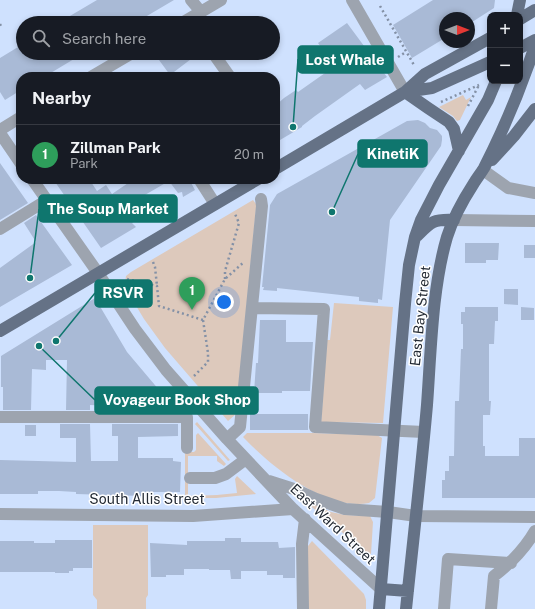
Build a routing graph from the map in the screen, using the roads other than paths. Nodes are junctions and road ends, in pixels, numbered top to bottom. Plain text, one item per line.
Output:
1 (192, 0) edge
2 (221, 0) edge
3 (352, 0) edge
4 (520, 0) edge
5 (535, 10) edge
6 (201, 12) junction
7 (518, 12) edge
8 (196, 16) edge
9 (523, 17) edge
10 (487, 40) edge
11 (535, 40) edge
12 (523, 46) edge
13 (535, 46) edge
14 (120, 60) edge
15 (218, 60) edge
16 (487, 63) edge
17 (100, 72) edge
18 (226, 72) edge
19 (495, 84) edge
20 (405, 92) junction
21 (535, 109) edge
22 (16, 120) edge
23 (0, 130) edge
24 (0, 133) edge
25 (459, 151) junction
26 (16, 157) edge
27 (280, 166) edge
28 (483, 170) junction
29 (36, 184) edge
30 (202, 184) edge
31 (249, 184) edge
32 (535, 194) edge
33 (47, 200) junction
34 (260, 200) dead end
35 (215, 204) junction
36 (454, 220) junction
37 (535, 221) edge
38 (0, 230) edge
39 (415, 237) junction
40 (98, 273) junction
41 (252, 308) junction
42 (0, 331) edge
43 (200, 407) junction
44 (0, 417) edge
45 (187, 417) junction
46 (394, 431) junction
47 (424, 432) junction
48 (227, 439) junction
49 (187, 448) dead end
50 (246, 459) junction
51 (190, 478) dead end
52 (266, 480) junction
53 (294, 509) junction
54 (388, 512) junction
55 (0, 514) edge
56 (416, 516) junction
57 (535, 517) edge
58 (305, 519) junction
59 (535, 531) edge
60 (511, 562) junction
61 (381, 588) junction
62 (408, 591) junction
63 (302, 609) edge
64 (379, 609) edge
65 (406, 609) edge
66 (444, 609) edge
67 (490, 609) edge

1 - 6 street
2 - 6 street
3 - 20 street
4 - 7 main road
5 - 9 main road
6 - 8 street
10 - 20 main road
11 - 12 main road
13 - 28 main road, East Bay Street
14 - 17 street
15 - 18 street
16 - 20 main road
19 - 25 main road, East Bay Street
20 - 25 main road
20 - 27 main road
21 - 28 main road
22 - 23 street
24 - 26 street
25 - 39 main road, East Bay Street
28 - 32 street
28 - 36 main road, East Bay Street
29 - 33 street, East Ward Street
30 - 35 street
31 - 35 main road
33 - 38 street
33 - 40 street, East Ward Street
34 - 41 street
35 - 40 main road
36 - 37 street
36 - 39 main road
36 - 47 main road, East Bay Street
39 - 46 main road, East Bay Street
40 - 42 main road
40 - 43 street, East Ward Street
41 - 46 street
41 - 48 street
43 - 45 street
43 - 48 street, East Ward Street
44 - 45 street
45 - 49 street
46 - 47 street
46 - 54 main road, East Bay Street
47 - 56 main road, East Bay Street
48 - 50 street, East Ward Street
50 - 51 street
50 - 52 street, East Ward Street
52 - 53 street, East Ward Street
52 - 54 street, East Ward Street
53 - 55 street, South Allis Street
53 - 58 street, East Ward Street
54 - 56 street
54 - 61 main road, East Bay Street
56 - 57 street
56 - 62 main road, East Bay Street
58 - 61 street, East Ward Street
58 - 63 street
59 - 60 street
60 - 66 street
60 - 67 street
61 - 62 main road
61 - 64 main road, East Bay Street
62 - 65 main road, East Bay Street

